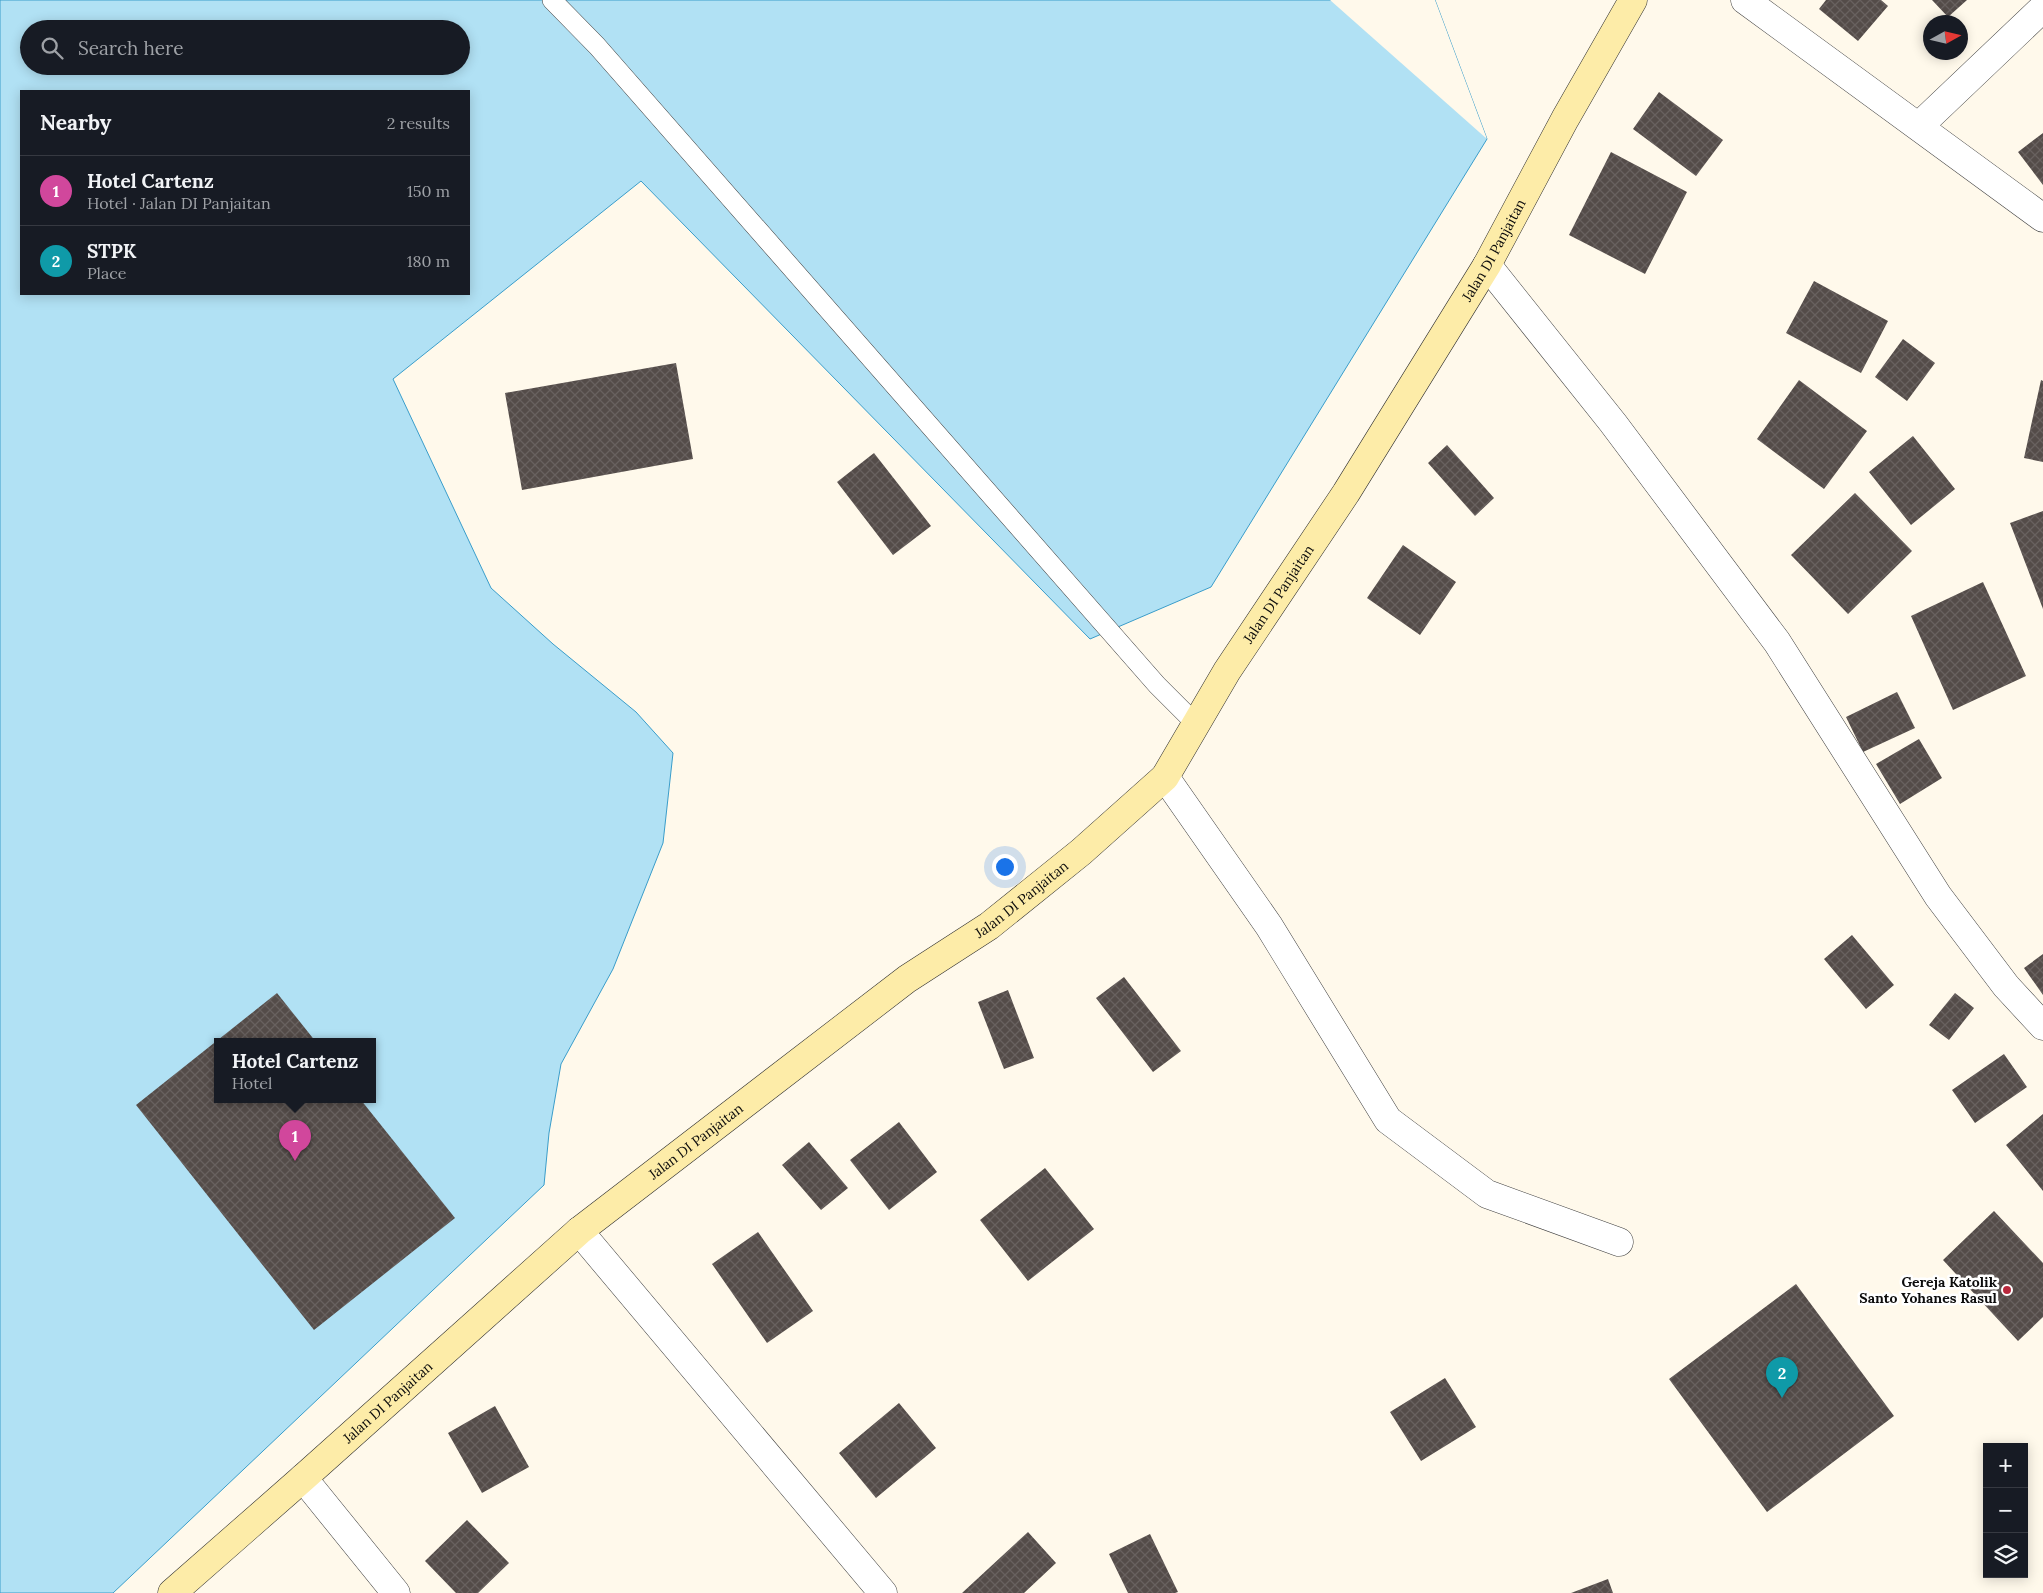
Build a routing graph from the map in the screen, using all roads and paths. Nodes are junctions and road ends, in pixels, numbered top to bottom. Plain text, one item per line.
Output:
1 (552, 0) edge
2 (1633, 0) edge
3 (1745, 0) edge
4 (2043, 8) edge
5 (1919, 126) junction
6 (2043, 218) edge
7 (1487, 265) junction
8 (1196, 724) junction
9 (1165, 777) junction
10 (2043, 1026) edge
11 (579, 1231) junction
12 (1619, 1242) dead end
13 (303, 1478) junction
14 (172, 1593) edge
15 (396, 1593) edge
16 (883, 1593) edge

1 - 8 lane
2 - 7 main road, Jalan DI Panjaitan
3 - 5 street
4 - 5 street
5 - 6 street
7 - 8 main road, Jalan DI Panjaitan
7 - 10 street
8 - 9 main road, Jalan DI Panjaitan
9 - 11 main road, Jalan DI Panjaitan
9 - 12 street
11 - 13 main road, Jalan DI Panjaitan
11 - 16 street
13 - 14 main road, Jalan DI Panjaitan
13 - 15 street

